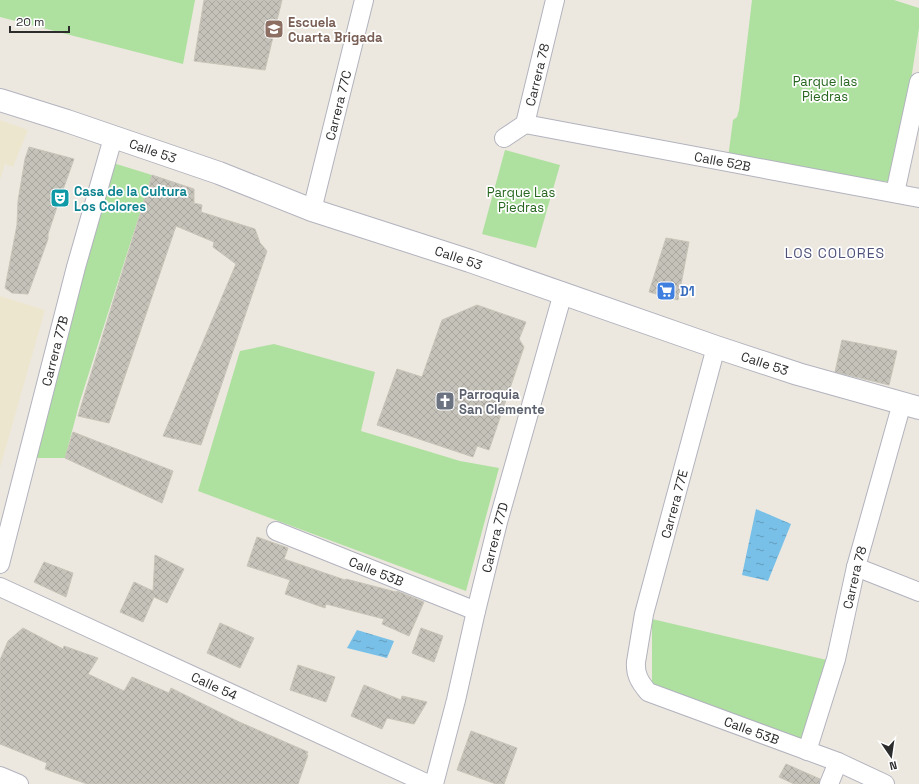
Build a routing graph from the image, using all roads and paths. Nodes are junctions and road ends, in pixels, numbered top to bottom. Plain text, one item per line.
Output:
1 (364, 0) edge
2 (555, 0) edge
3 (919, 82) edge
4 (0, 100) edge
5 (525, 124) junction
6 (112, 138) junction
7 (504, 138) dead end
8 (895, 193) junction
9 (919, 198) edge
10 (312, 210) junction
11 (563, 293) junction
12 (716, 347) junction
13 (910, 406) edge
14 (276, 531) dead end
15 (0, 564) edge
16 (856, 567) junction
17 (0, 587) edge
18 (919, 592) edge
19 (476, 611) junction
20 (636, 662) joint
21 (807, 751) junction
22 (838, 762) junction
23 (0, 776) edge
24 (19, 784) edge
25 (428, 784) edge
26 (434, 784) edge
27 (829, 784) edge
28 (885, 784) edge

1 - 10 street, Carrera 77C
2 - 5 street, Carrera 78
3 - 8 street
4 - 6 street, Calle 53
5 - 7 street, Carrera 78
5 - 8 street, Calle 52B
6 - 10 street, Calle 53
6 - 15 street, Carrera 77B
8 - 9 street, Calle 52B
10 - 11 street, Calle 53
11 - 12 street, Calle 53
11 - 19 street, Carrera 77D
12 - 13 street, Calle 53
12 - 20 street, Carrera 77E
13 - 16 street, Carrera 78
14 - 19 street, Calle 53B
16 - 18 street
16 - 21 street, Carrera 78
17 - 25 street, Calle 54
19 - 26 street, Carrera 77D
20 - 21 street, Calle 53B
21 - 22 street, Calle 53B
22 - 27 street
22 - 28 street, Calle 53B
23 - 24 street

